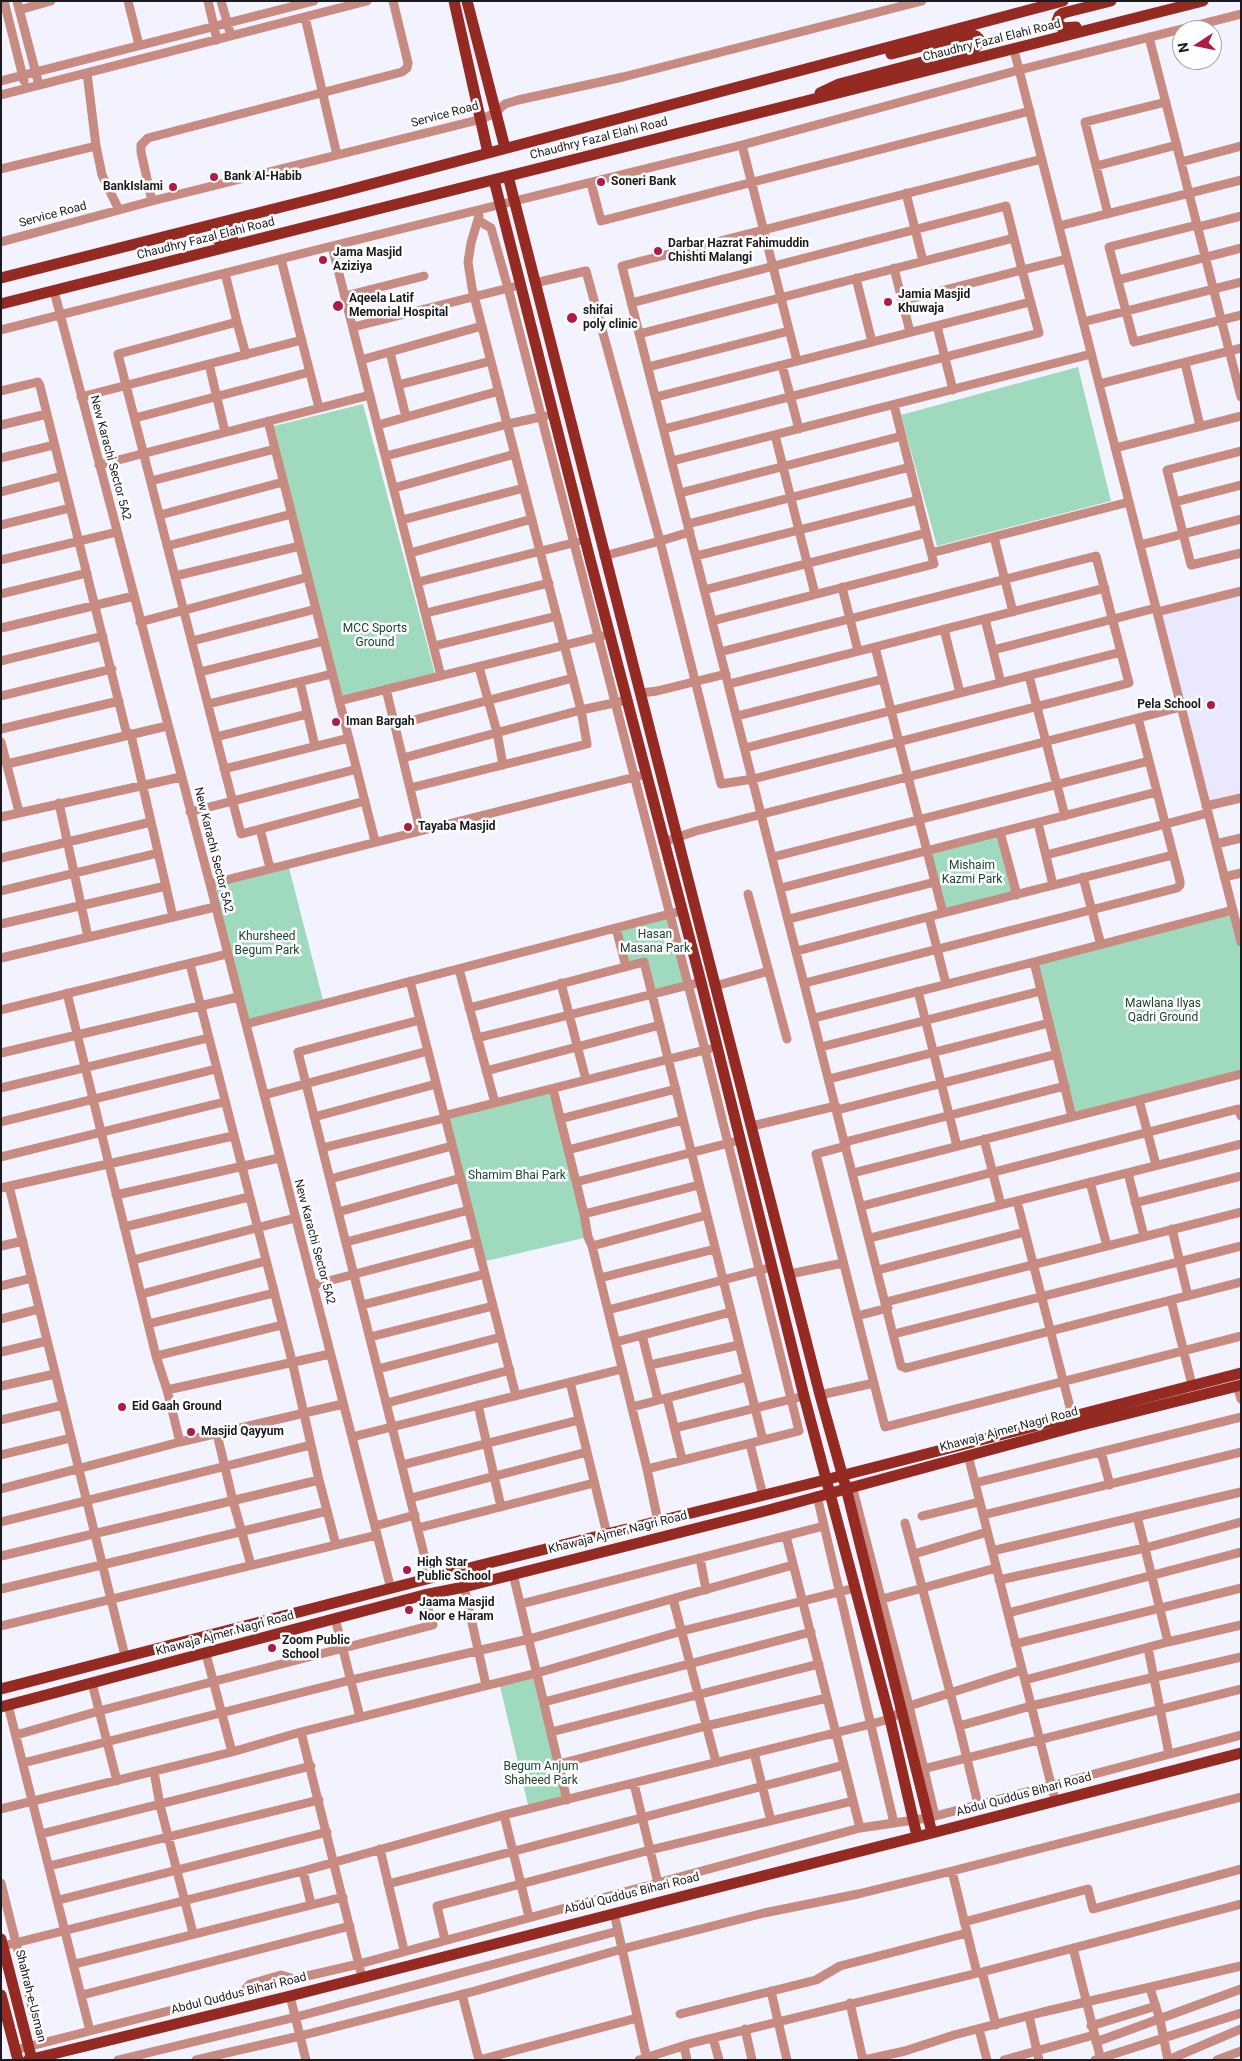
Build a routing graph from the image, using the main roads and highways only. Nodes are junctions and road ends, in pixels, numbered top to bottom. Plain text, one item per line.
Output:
1 (454, 1) edge
2 (467, 1) edge
3 (1063, 1) edge
4 (1111, 1) edge
5 (1188, 1) edge
6 (1204, 1) edge
7 (794, 71) junction
8 (791, 106) junction
9 (504, 148) junction
10 (488, 153) junction
11 (508, 176) junction
12 (494, 180) junction
13 (341, 192) junction
14 (344, 218) junction
15 (1, 278) edge
16 (1, 304) edge
17 (1241, 1373) edge
18 (1239, 1386) edge
19 (843, 1475) junction
20 (827, 1479) junction
21 (850, 1487) junction
22 (830, 1492) junction
23 (477, 1566) junction
24 (481, 1582) junction
25 (273, 1619) junction
26 (277, 1634) junction
27 (66, 1672) junction
28 (1, 1689) edge
29 (71, 1689) junction
30 (5, 1706) edge
31 (1241, 1752) edge
32 (932, 1833) junction
33 (918, 1836) junction
34 (2, 1942) edge
35 (1, 1995) edge
36 (16, 2055) edge
37 (31, 2059) edge

1 - 10 main road
2 - 9 main road
3 - 7 main road, Chaudhry Fazal Elahi Road
4 - 5 main road
6 - 8 main road, Chaudhry Fazal Elahi Road
7 - 8 main road
7 - 9 main road, Chaudhry Fazal Elahi Road
8 - 11 main road, Chaudhry Fazal Elahi Road
9 - 10 main road, Chaudhry Fazal Elahi Road
10 - 13 main road, Chaudhry Fazal Elahi Road
11 - 12 main road, Chaudhry Fazal Elahi Road
11 - 19 main road
12 - 14 main road, Chaudhry Fazal Elahi Road
12 - 20 main road
13 - 14 main road
13 - 15 main road, Chaudhry Fazal Elahi Road
14 - 16 main road, Chaudhry Fazal Elahi Road
17 - 19 main road, Khawaja Ajmer Nagri Road
18 - 21 main road, Khawaja Ajmer Nagri Road
19 - 20 main road, Khawaja Ajmer Nagri Road
19 - 21 main road
20 - 22 main road
20 - 23 main road, Khawaja Ajmer Nagri Road
21 - 22 main road, Khawaja Ajmer Nagri Road
21 - 32 main road
22 - 24 main road, Khawaja Ajmer Nagri Road
22 - 33 main road
23 - 24 main road
23 - 25 main road, Khawaja Ajmer Nagri Road
24 - 26 main road, Khawaja Ajmer Nagri Road
25 - 26 main road
25 - 27 main road, Khawaja Ajmer Nagri Road
26 - 29 main road, Khawaja Ajmer Nagri Road
27 - 28 main road, Khawaja Ajmer Nagri Road
27 - 29 main road
29 - 30 main road, Khawaja Ajmer Nagri Road
31 - 32 main road, Abdul Quddus Bihari Road
32 - 33 main road, Abdul Quddus Bihari Road
33 - 37 main road, Abdul Quddus Bihari Road
34 - 37 main road, Shahrah-e-Usman
35 - 36 main road

